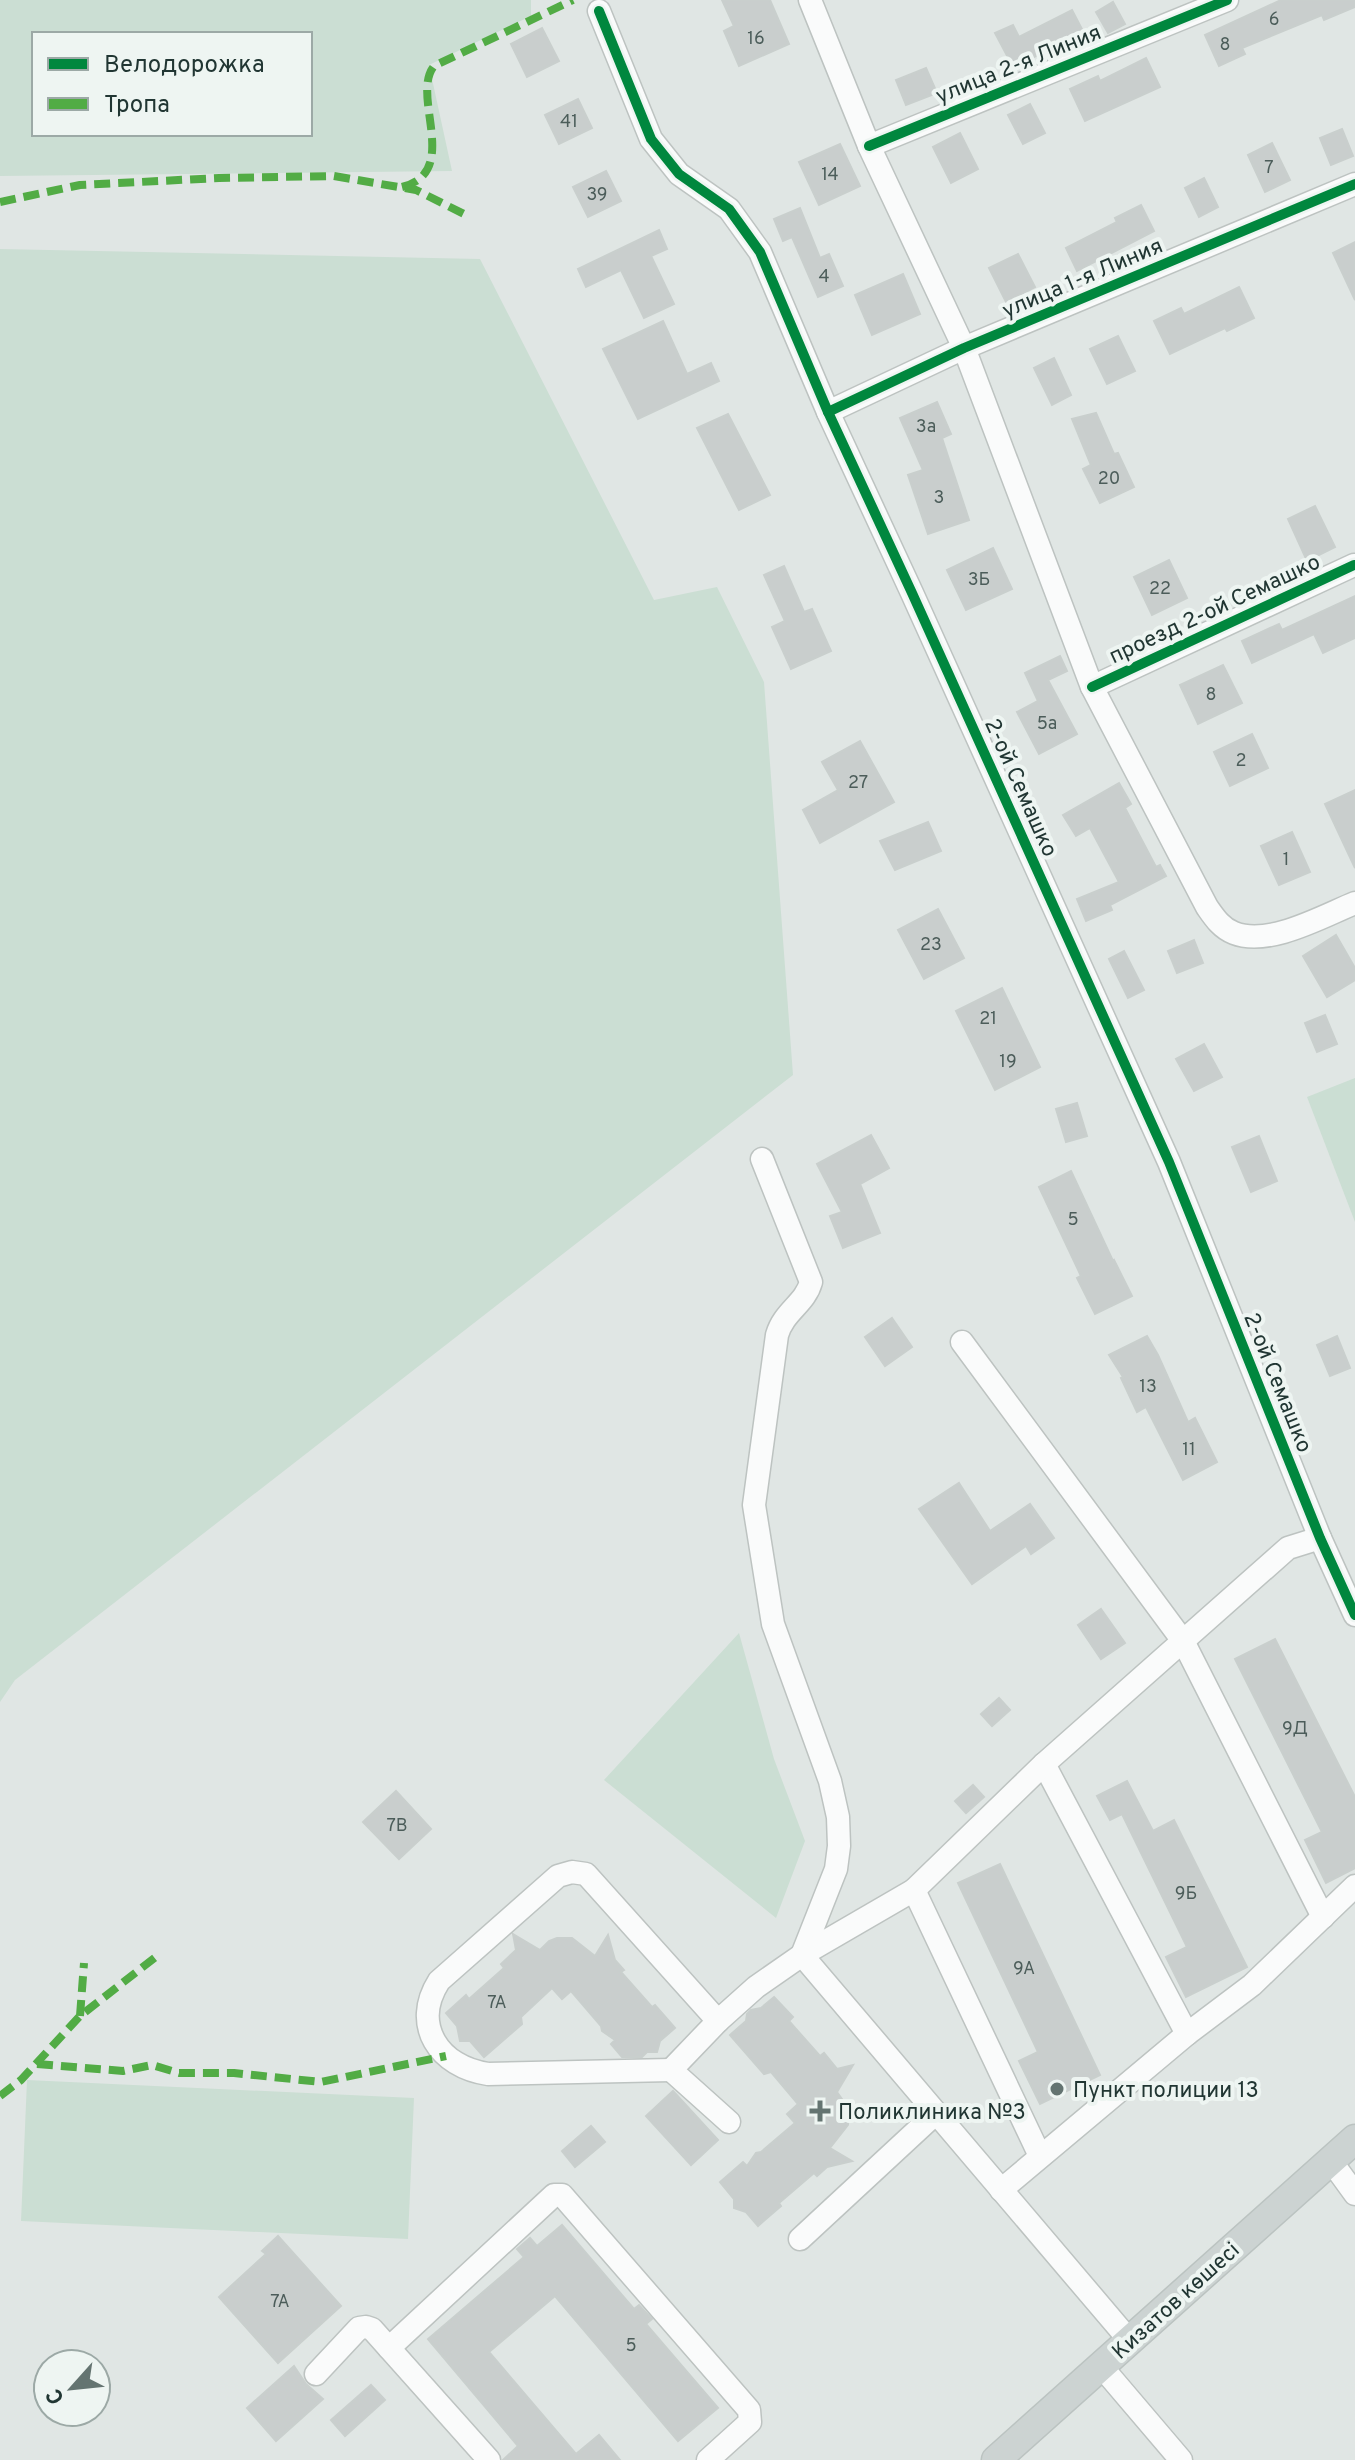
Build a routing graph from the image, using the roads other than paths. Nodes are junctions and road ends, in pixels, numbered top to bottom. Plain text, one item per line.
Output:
1 (810, 0) edge
2 (1227, 0) edge
3 (599, 11) dead end
4 (869, 146) junction
5 (1355, 184) edge
6 (964, 348) junction
7 (828, 412) junction
8 (1354, 565) edge
9 (1092, 687) junction
10 (1355, 903) edge
11 (762, 1159) dead end
12 (962, 1342) dead end
13 (1320, 1538) junction
14 (1355, 1615) edge
15 (1183, 1641) junction
16 (1044, 1764) junction
17 (1355, 1886) edge
18 (914, 1890) junction
19 (1323, 1917) junction
20 (802, 1955) junction
21 (718, 2021) junction
22 (1187, 2034) junction
23 (671, 2070) junction
24 (935, 2114) junction
25 (729, 2122) dead end
26 (1355, 2139) edge
27 (1040, 2156) junction
28 (1331, 2161) junction
29 (1001, 2190) junction
30 (1355, 2194) edge
31 (800, 2239) dead end
32 (1130, 2341) junction
33 (389, 2348) junction
34 (1101, 2366) junction
35 (316, 2374) dead end
36 (489, 2460) edge
37 (708, 2460) edge
38 (996, 2460) edge
39 (1181, 2460) edge

1 - 4 street, проезд 2-ой Семашко
2 - 4 street, улица 2-я Линия
3 - 7 street, 2-ой Семашко
4 - 6 street, проезд 2-ой Семашко
5 - 6 street, улица 1-я Линия
6 - 7 street, улица 1-я Линия
6 - 9 street, проезд 2-ой Семашко
7 - 13 street, 2-ой Семашко
8 - 9 street, проезд 2-ой Семашко
9 - 10 street, проезд 2-ой Семашко
11 - 20 street
12 - 15 street
13 - 14 street, 2-ой Семашко
13 - 15 street
15 - 16 street
15 - 19 street
16 - 18 street
16 - 22 street
17 - 19 street
18 - 20 street
18 - 27 street
19 - 22 street
20 - 21 street
20 - 24 street
21 - 23 street
21 - 23 street
22 - 27 street
23 - 25 street
24 - 29 street
24 - 31 street
26 - 28 main road, Кизатов көшесі
27 - 29 street
28 - 30 street
28 - 32 main road, Кизатов көшесі
29 - 32 street
32 - 34 main road, Кизатов көшесі
33 - 35 street
33 - 36 street
33 - 37 street
34 - 38 main road, Кизатов көшесі
34 - 39 street

